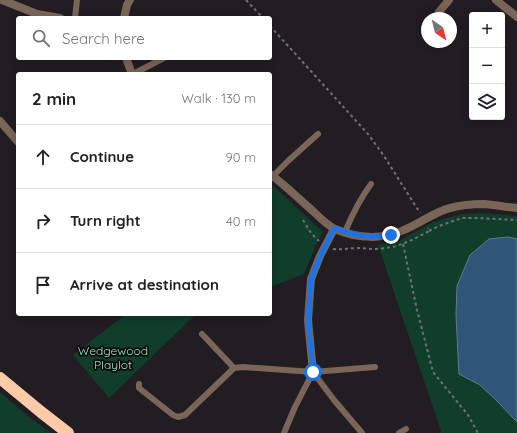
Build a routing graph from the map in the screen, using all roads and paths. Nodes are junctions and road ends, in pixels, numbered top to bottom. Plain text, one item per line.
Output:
1 (2, 0) edge
2 (77, 0) edge
3 (130, 0) edge
4 (246, 0) edge
5 (449, 0) edge
6 (496, 0) edge
7 (439, 12) dead end
8 (48, 16) edge
9 (75, 16) edge
10 (124, 16) edge
11 (261, 16) edge
12 (517, 18) edge
13 (272, 28) edge
14 (127, 60) edge
15 (160, 60) edge
16 (131, 72) edge
17 (136, 72) edge
18 (0, 121) edge
19 (318, 134) dead end
20 (16, 140) edge
21 (272, 174) edge
22 (272, 176) edge
23 (371, 184) dead end
24 (517, 208) edge
25 (303, 220) dead end
26 (423, 220) junction
27 (517, 220) edge
28 (334, 228) junction
29 (429, 231) junction
30 (345, 232) junction
31 (402, 244) junction
32 (325, 246) junction
33 (202, 334) dead end
34 (375, 367) dead end
35 (234, 368) junction
36 (313, 372) junction
37 (0, 378) edge
38 (139, 384) dead end
39 (406, 428) dead end
40 (68, 433) edge
41 (284, 433) edge
42 (362, 433) edge
43 (399, 433) edge
44 (478, 433) edge

1 - 8 street
2 - 9 lane
3 - 10 street
4 - 11 path
5 - 7 street
6 - 12 street
13 - 26 path
14 - 16 street
15 - 17 lane
18 - 20 street
19 - 21 lane
22 - 28 street
23 - 30 lane
24 - 26 street
25 - 32 path
26 - 29 path
26 - 30 street
27 - 29 path
28 - 30 street
28 - 32 street
29 - 31 path
31 - 32 path
31 - 44 path
32 - 36 street
33 - 35 lane
34 - 36 lane
35 - 36 lane
35 - 38 lane
36 - 41 lane
36 - 42 lane
37 - 40 highway
39 - 43 lane

